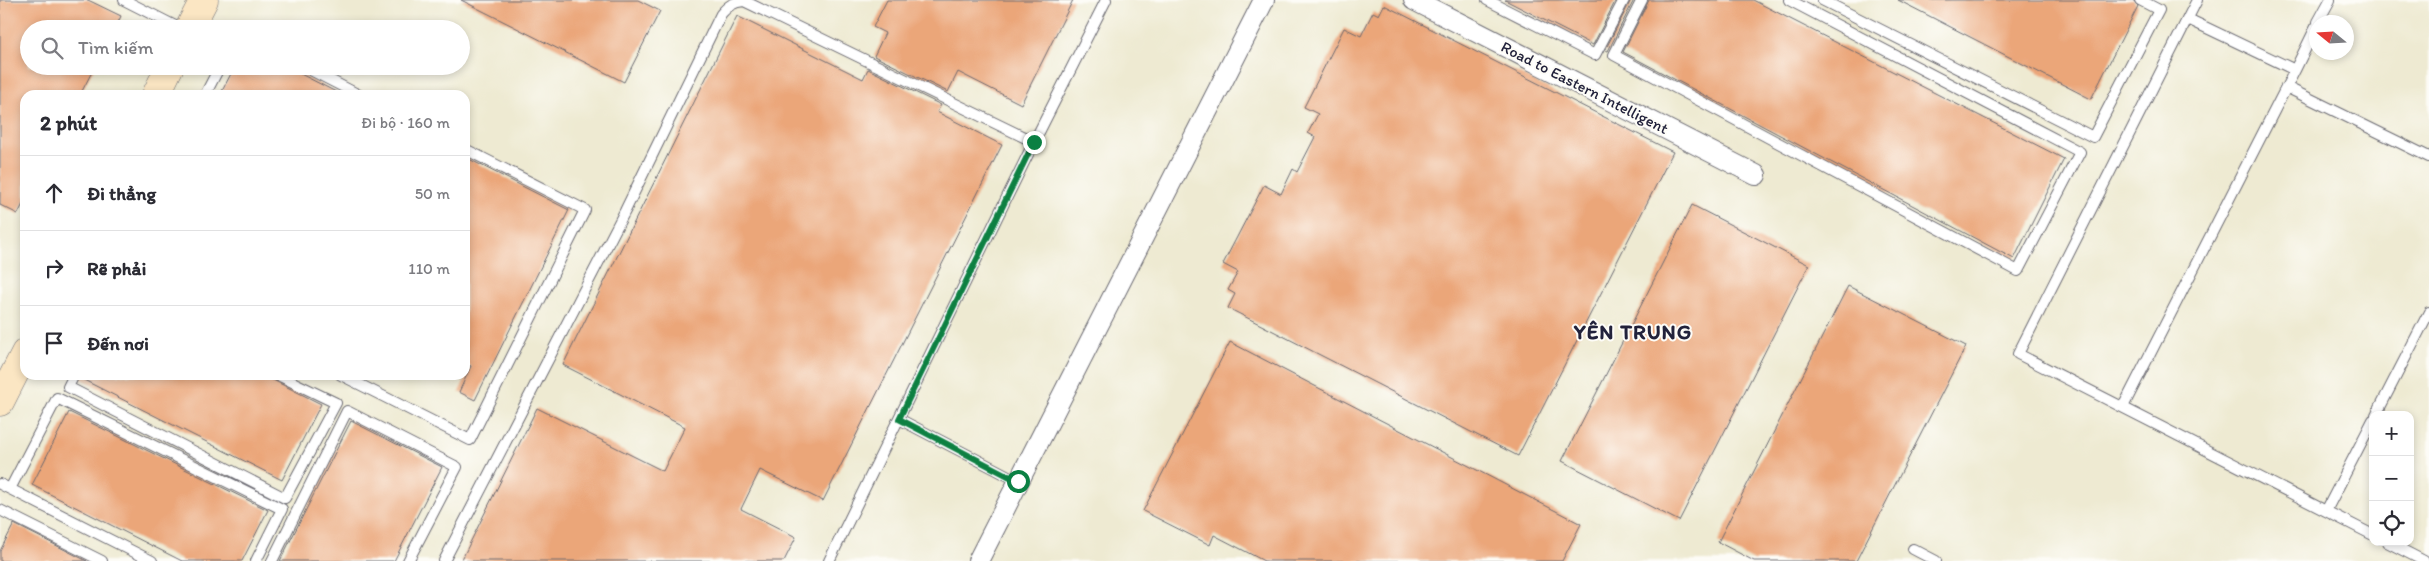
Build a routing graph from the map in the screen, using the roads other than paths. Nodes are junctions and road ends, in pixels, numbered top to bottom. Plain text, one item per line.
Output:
1 (124, 0) edge
2 (204, 0) edge
3 (1106, 0) edge
4 (1264, 0) edge
5 (1414, 0) edge
6 (1487, 0) edge
7 (1624, 0) edge
8 (1642, 0) edge
9 (1789, 0) edge
10 (1822, 0) edge
11 (2140, 0) edge
12 (2197, 0) edge
13 (2330, 0) edge
14 (2322, 15) edge
15 (2188, 19) junction
16 (163, 20) edge
17 (194, 20) edge
18 (2309, 41) edge
19 (2295, 70) junction
20 (166, 75) edge
21 (215, 75) edge
22 (320, 75) edge
23 (2286, 87) junction
24 (158, 90) edge
25 (207, 90) edge
26 (349, 90) edge
27 (1034, 142) junction
28 (470, 152) edge
29 (2429, 157) edge
30 (1756, 175) dead end
31 (2429, 312) edge
32 (20, 363) edge
33 (72, 380) edge
34 (288, 380) edge
35 (351, 380) edge
36 (0, 402) edge
37 (2123, 407) junction
38 (2378, 411) edge
39 (899, 419) junction
40 (2369, 428) edge
41 (1018, 481) junction
42 (5, 487) edge
43 (2326, 511) junction
44 (0, 512) edge
45 (2369, 533) edge
46 (2395, 546) edge
47 (1912, 549) dead end
48 (102, 561) edge
49 (152, 561) edge
50 (256, 561) edge
51 (272, 561) edge
52 (408, 561) edge
53 (444, 561) edge
54 (829, 561) edge
55 (978, 561) edge
56 (1936, 561) edge
57 (2424, 561) edge

1 - 16 lane
2 - 17 street
3 - 27 lane
4 - 41 street
5 - 30 street, Road to Eastern Intelligent
6 - 7 lane
8 - 9 lane
10 - 11 lane
12 - 15 lane
13 - 14 lane
15 - 19 lane
15 - 37 lane
18 - 19 lane
19 - 23 lane
20 - 24 street
21 - 25 lane
22 - 26 lane
23 - 29 lane
23 - 37 lane
27 - 39 lane
27 - 53 lane
28 - 35 lane
31 - 38 lane
32 - 36 street
33 - 34 lane
37 - 43 lane
39 - 41 lane
39 - 54 lane
40 - 43 lane
41 - 55 street
42 - 49 lane
42 - 50 lane
43 - 45 lane
44 - 48 lane
46 - 57 lane
47 - 56 lane
51 - 52 lane

